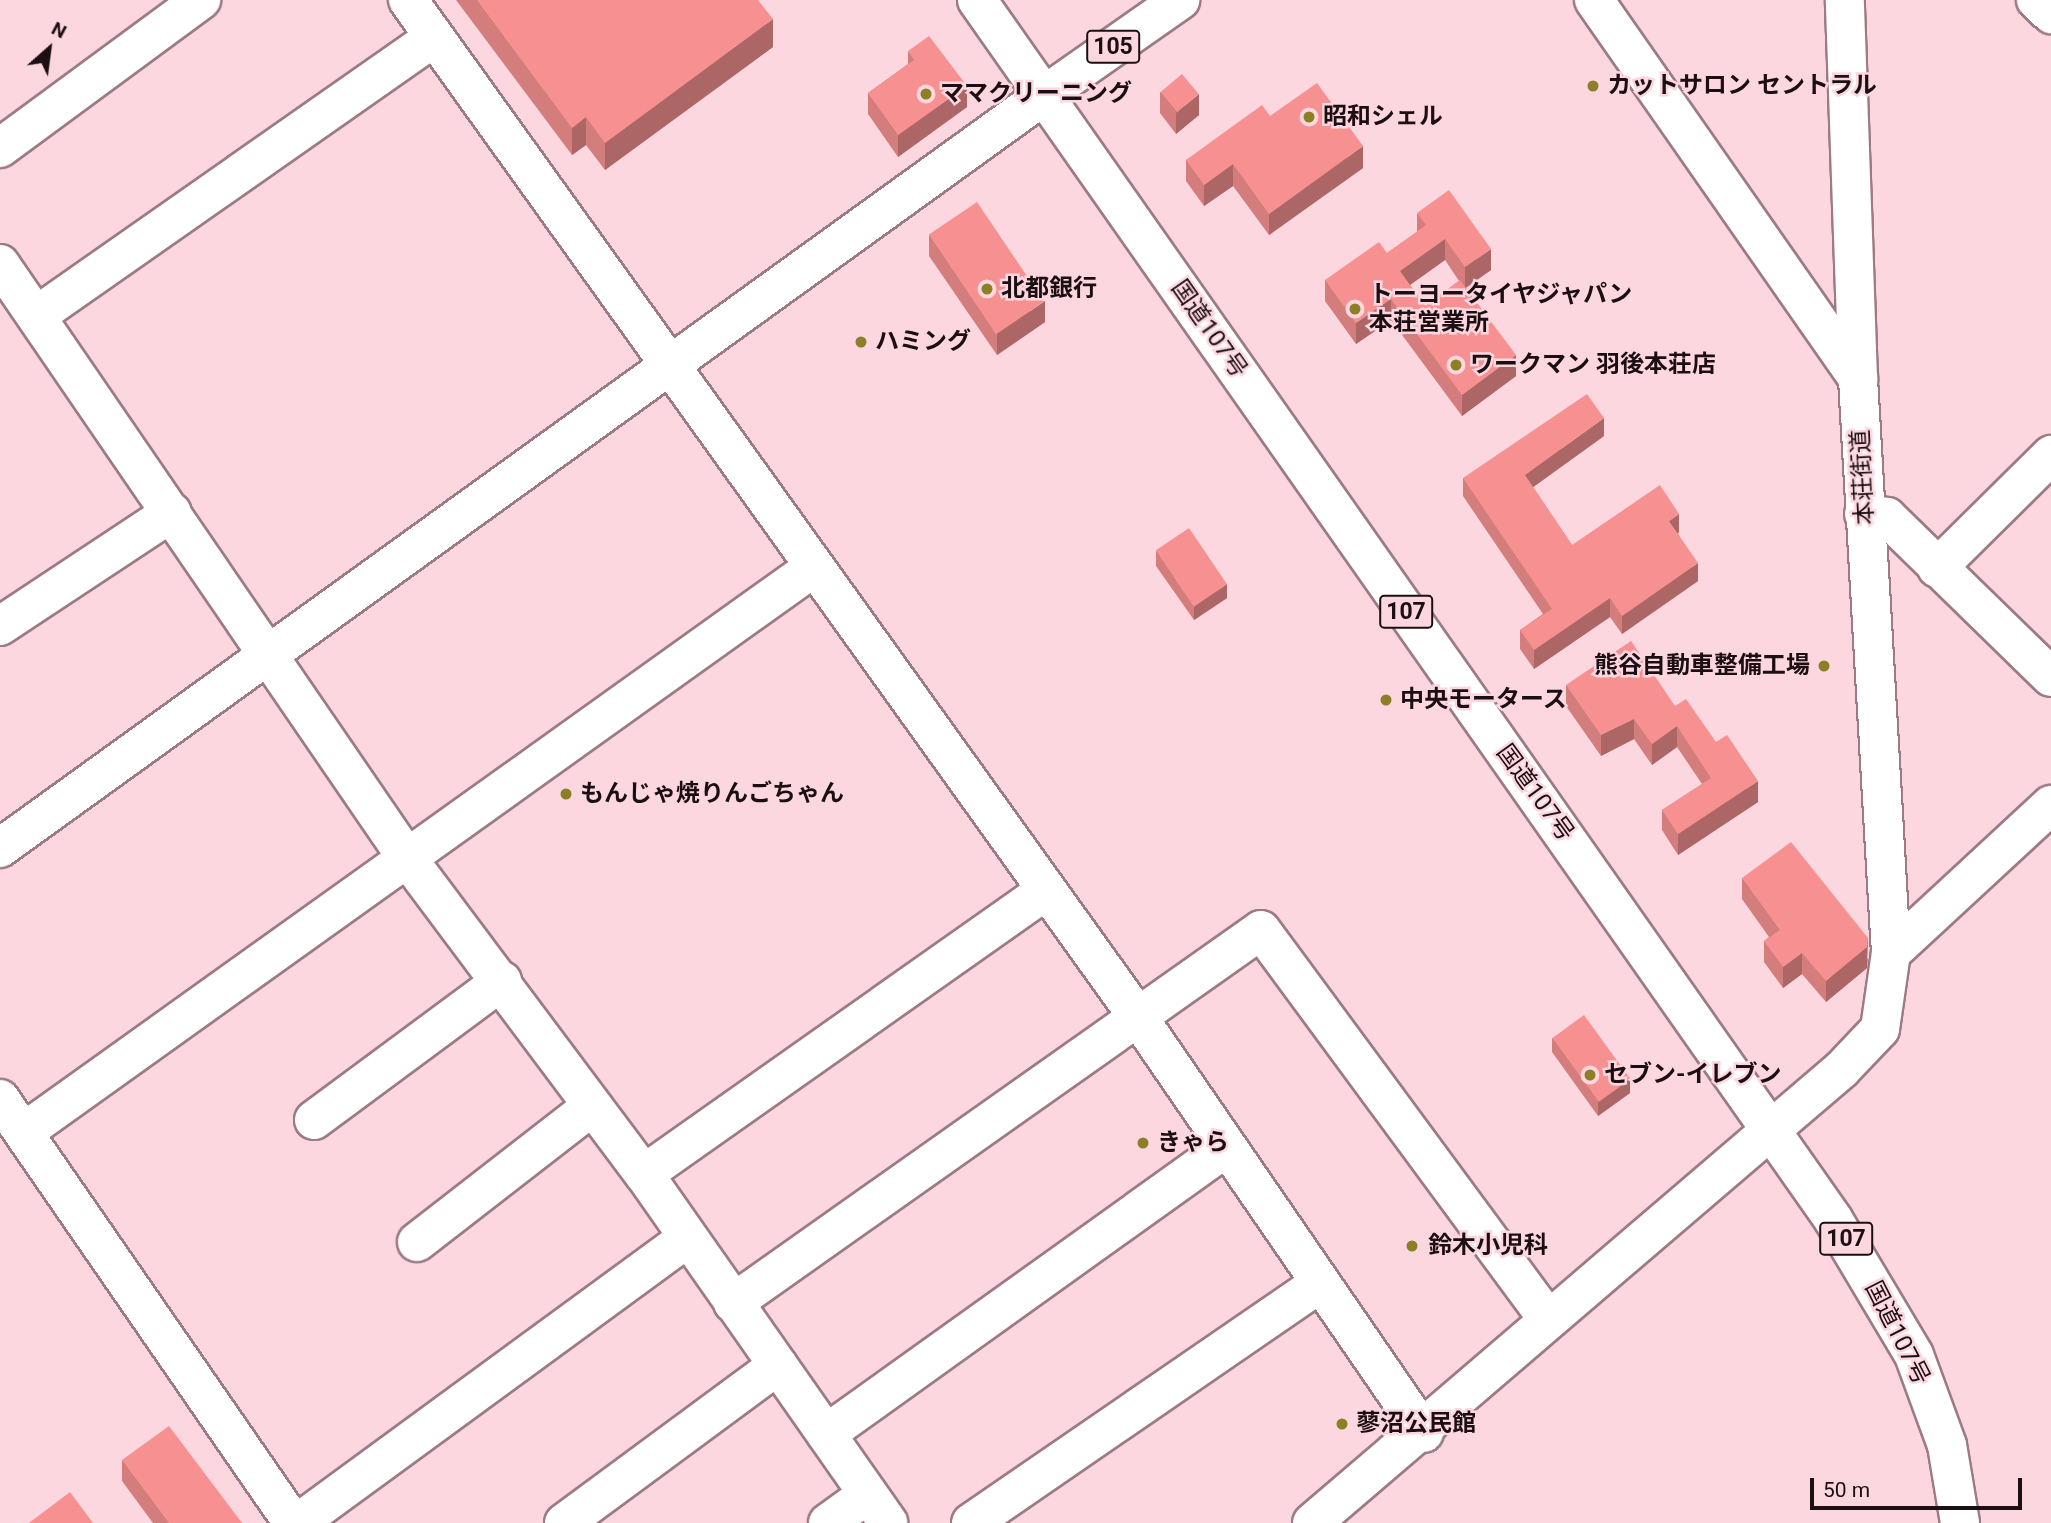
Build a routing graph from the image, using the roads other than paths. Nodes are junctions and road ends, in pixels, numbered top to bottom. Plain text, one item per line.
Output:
1 (201, 0) edge
2 (408, 0) edge
3 (977, 0) edge
4 (1180, 0) edge
5 (1594, 0) edge
6 (1845, 0) edge
7 (434, 37) junction
8 (1046, 94) junction
9 (0, 148) edge
10 (0, 264) edge
11 (36, 316) junction
12 (666, 367) junction
13 (1857, 379) junction
14 (2051, 455) edge
15 (172, 512) junction
16 (1864, 514) junction
17 (814, 567) junction
18 (1937, 568) junction
19 (0, 626) edge
20 (267, 650) junction
21 (2051, 677) edge
22 (2051, 805) edge
23 (0, 848) edge
24 (405, 855) junction
25 (1045, 891) junction
26 (1891, 953) junction
27 (502, 981) junction
28 (1140, 1020) junction
29 (0, 1099) edge
30 (590, 1108) junction
31 (314, 1120) dead end
32 (1772, 1126) junction
33 (24, 1132) junction
34 (1227, 1147) junction
35 (643, 1174) junction
36 (686, 1239) junction
37 (417, 1241) dead end
38 (1320, 1283) junction
39 (733, 1303) junction
40 (1548, 1319) junction
41 (778, 1365) junction
42 (1424, 1433) junction
43 (826, 1434) junction
44 (878, 1508) edge
45 (296, 1523) edge
46 (564, 1523) edge
47 (828, 1523) edge
48 (971, 1523) edge
49 (1312, 1523) edge
50 (1960, 1523) edge

1 - 9 main road
2 - 7 main road
3 - 8 main road, 国道107号
4 - 8 main road, 105
5 - 13 main road
6 - 13 main road, 本荘街道
7 - 11 main road
7 - 12 main road
8 - 12 main road
8 - 32 main road, 国道107号 / 107
10 - 11 main road
11 - 15 main road
12 - 17 main road
12 - 20 main road
13 - 16 main road, 本荘街道
14 - 18 main road
15 - 19 main road
15 - 20 main road
16 - 18 main road
16 - 26 main road, 本荘街道
17 - 24 main road
17 - 25 main road
18 - 21 main road
20 - 23 main road
20 - 24 main road
22 - 26 main road
24 - 27 main road
24 - 33 main road
25 - 28 main road
25 - 35 main road
26 - 32 main road, 本荘街道
27 - 30 main road
27 - 31 main road
28 - 34 main road
28 - 39 main road
28 - 40 main road
29 - 33 main road
30 - 35 main road
30 - 37 main road
32 - 40 main road, 本荘街道
32 - 50 main road, 国道107号 / 107
33 - 45 main road
34 - 38 main road
34 - 43 main road
35 - 36 main road
36 - 39 main road
36 - 45 main road
38 - 42 main road
38 - 48 main road
39 - 41 main road
40 - 42 main road, 本荘街道
41 - 43 main road
41 - 46 main road
42 - 49 main road, 本荘街道
43 - 44 main road
44 - 47 main road

